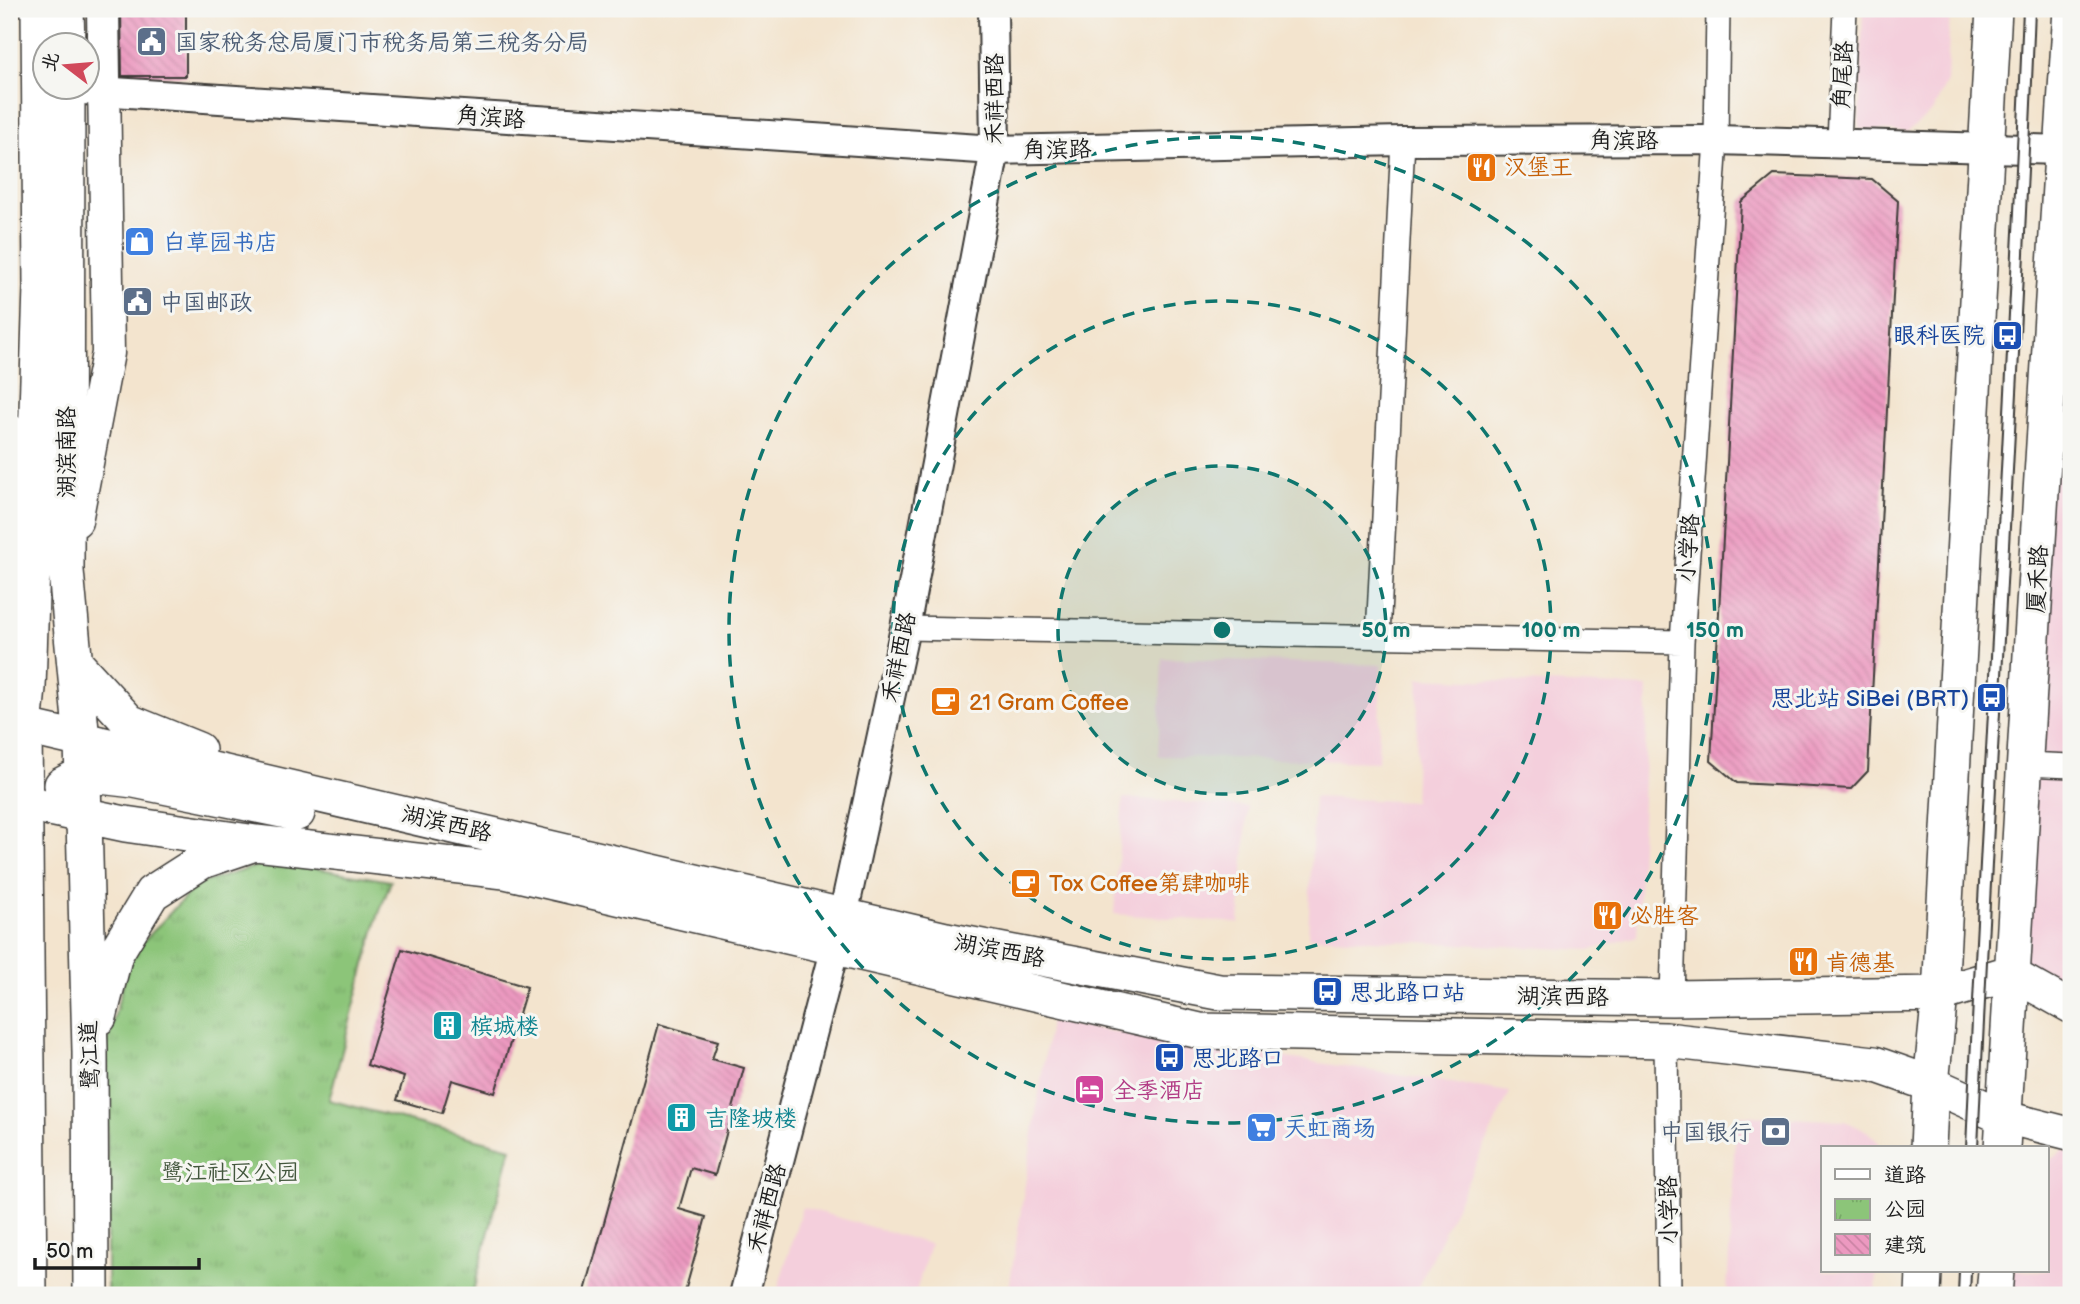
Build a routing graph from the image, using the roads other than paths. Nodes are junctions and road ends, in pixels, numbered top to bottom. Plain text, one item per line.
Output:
1 (39, 9) edge
2 (66, 9) edge
3 (103, 9) edge
4 (993, 9) edge
5 (1718, 9) edge
6 (1845, 9) edge
7 (1994, 9) edge
8 (2029, 9) edge
9 (2071, 9) edge
10 (44, 32) edge
11 (67, 32) edge
12 (102, 91) edge
13 (106, 91) junction
14 (54, 102) edge
15 (55, 102) edge
16 (1716, 140) junction
17 (1403, 141) junction
18 (1839, 142) junction
19 (995, 150) junction
20 (1988, 150) junction
21 (2063, 150) junction
22 (9, 430) edge
23 (66, 571) junction
24 (30, 575) junction
25 (9, 608) edge
26 (905, 628) junction
27 (1378, 636) junction
28 (1682, 642) junction
29 (75, 663) junction
30 (16, 725) edge
31 (82, 758) junction
32 (2025, 764) junction
33 (2071, 766) edge
34 (295, 788) junction
35 (18, 799) edge
36 (84, 816) junction
37 (423, 818) junction
38 (256, 843) junction
39 (9, 922) edge
40 (838, 931) junction
41 (2010, 973) junction
42 (27, 983) junction
43 (1940, 994) junction
44 (1672, 998) junction
45 (2071, 1007) edge
46 (1666, 1041) junction
47 (90, 1051) junction
48 (18, 1055) edge
49 (1931, 1084) junction
50 (2003, 1133) edge
51 (2071, 1134) edge
52 (1928, 1146) edge
53 (1972, 1146) edge
54 (1924, 1272) edge
55 (1965, 1272) edge
56 (1996, 1272) edge
57 (29, 1295) edge
58 (91, 1295) edge
59 (744, 1295) edge
60 (1669, 1295) edge
61 (1923, 1295) edge
62 (1964, 1295) edge
63 (1994, 1295) edge

1 - 10 main road, 湖滨南路
2 - 11 main road
3 - 13 main road
4 - 19 street, 禾祥西路
5 - 16 street, 小学路
6 - 18 street, 角尾路
7 - 20 main road
8 - 53 lane, bridge
9 - 21 main road, 厦禾路
12 - 13 street, 角滨路
13 - 19 street, 角滨路
13 - 23 main road
14 - 24 main road, 湖滨南路
15 - 23 main road, 湖滨南路
16 - 17 street, 角滨路
16 - 18 street, 角滨路
16 - 28 street, 小学路
17 - 19 street, 角滨路
17 - 27 street
18 - 20 street, 角滨路
19 - 26 street, 禾祥西路
20 - 21 street, 角滨路
20 - 43 main road
21 - 32 main road, 厦禾路
22 - 24 main road
23 - 29 main road, 湖滨南路
24 - 25 main road
24 - 30 main road, 湖滨南路
26 - 27 street
26 - 40 street, 禾祥西路
27 - 28 street
28 - 44 street, 小学路
29 - 31 main road, 湖滨南路
29 - 34 main road
30 - 31 main road, 湖滨西路
30 - 35 main road
31 - 34 main road, 湖滨西路
31 - 35 main road
31 - 36 main road, 湖滨南路
31 - 37 main road
32 - 33 street
32 - 41 main road, 厦禾路
34 - 37 main road, 湖滨西路
35 - 36 main road, 湖滨西路
35 - 42 main road
36 - 38 main road, 湖滨西路
36 - 47 main road, 鹭江道
37 - 40 main road, 湖滨西路
38 - 40 main road, 湖滨西路
38 - 47 main road
39 - 42 main road
40 - 44 main road, 湖滨西路
40 - 46 main road, 湖滨西路
40 - 59 street, 禾祥西路
41 - 43 main road, 湖滨西路
41 - 45 main road
41 - 50 main road, 厦禾路
42 - 48 main road
43 - 44 main road, 湖滨西路
43 - 49 main road
46 - 49 main road, 湖滨西路
46 - 60 street, 小学路
47 - 58 main road, 鹭江道
48 - 57 main road
49 - 50 main road, 湖滨西路
49 - 52 main road
50 - 51 main road
54 - 61 main road
55 - 62 lane
56 - 63 main road

